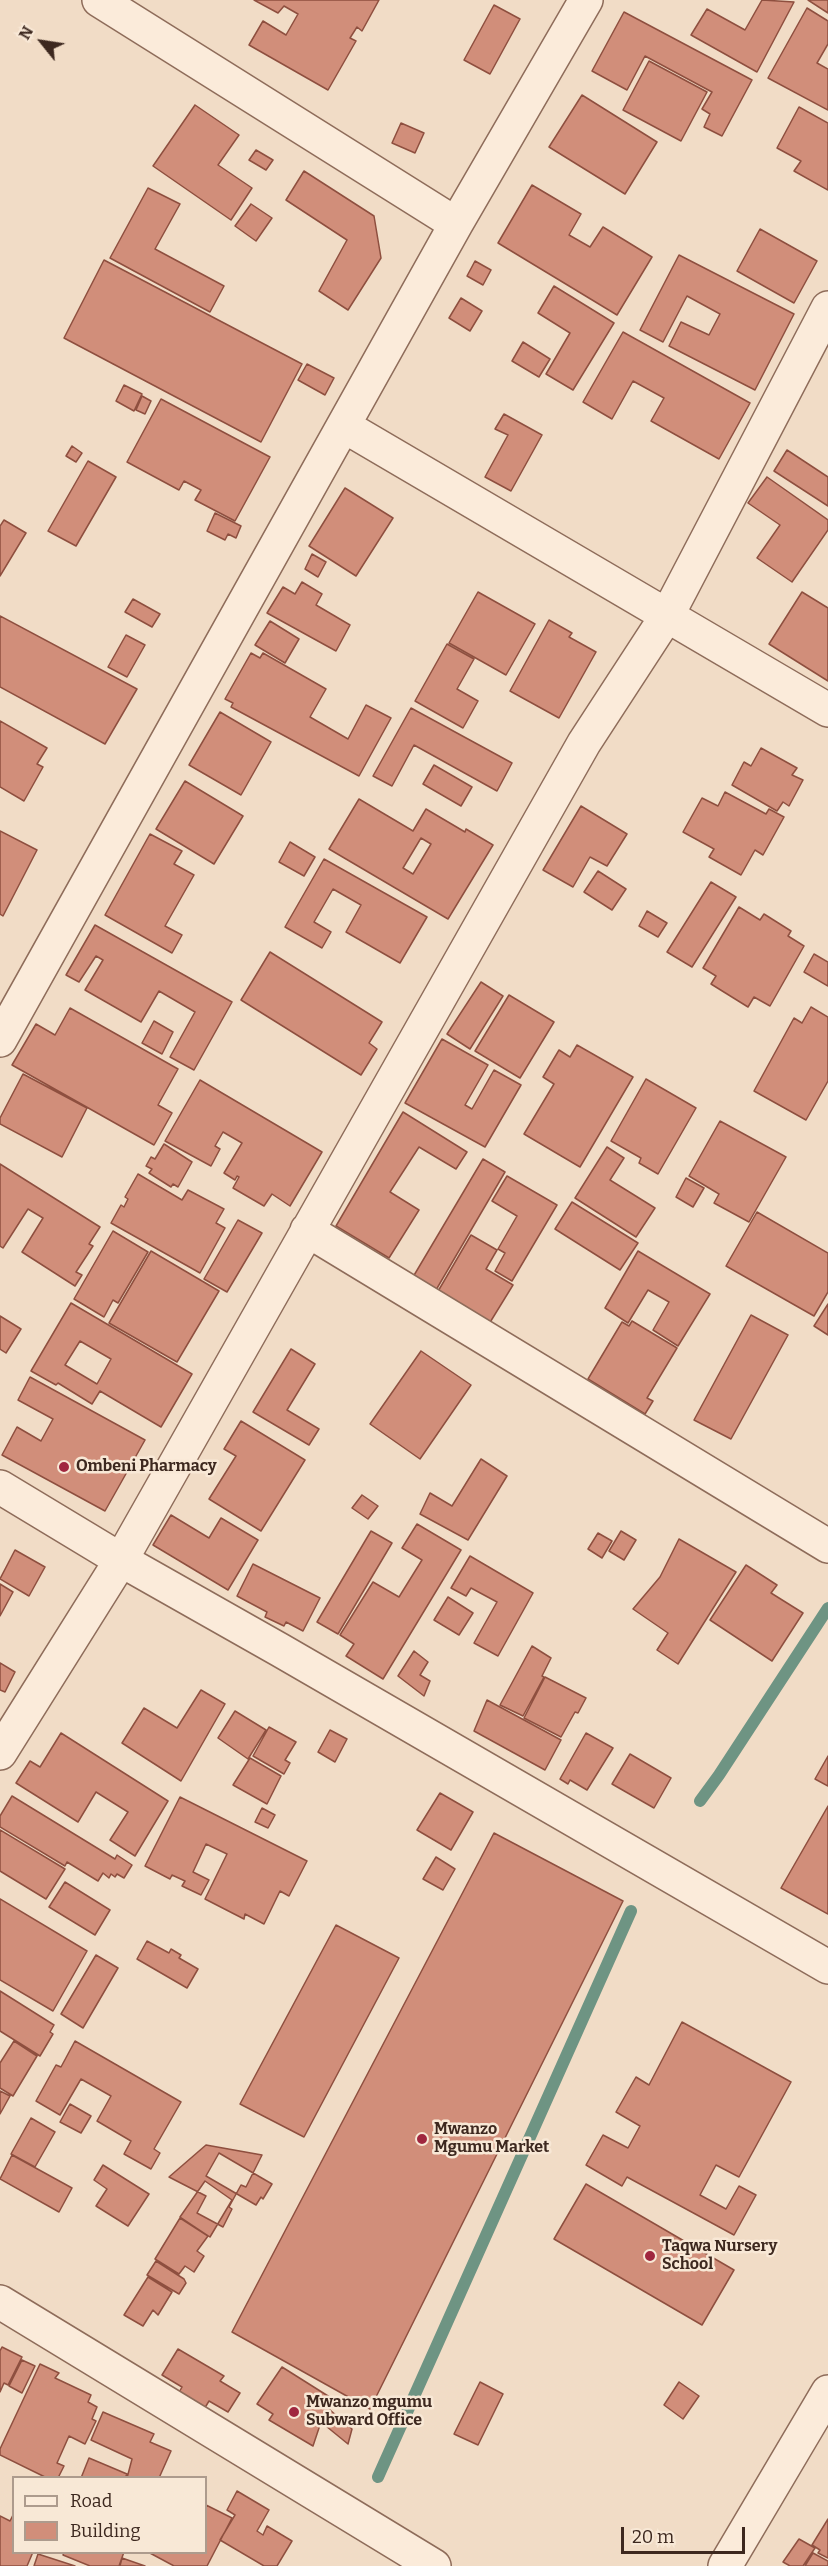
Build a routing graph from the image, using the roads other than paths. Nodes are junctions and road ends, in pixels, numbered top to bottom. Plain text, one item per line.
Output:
1 (99, 0) edge
2 (586, 0) edge
3 (456, 224) junction
4 (828, 308) edge
5 (344, 426) junction
6 (668, 614) junction
7 (828, 710) edge
8 (0, 1040) edge
9 (307, 1230) junction
10 (0, 1487) edge
11 (828, 1546) edge
12 (121, 1560) junction
13 (0, 1753) edge
14 (828, 1967) edge
15 (0, 2302) edge
16 (828, 2392) edge
17 (434, 2566) edge
18 (725, 2566) edge

1 - 3 street
2 - 3 street
3 - 5 street
4 - 6 street
5 - 6 street
5 - 8 street
6 - 7 street
6 - 9 street
9 - 11 street
9 - 12 street
10 - 12 street
12 - 13 street
12 - 14 street
15 - 17 street
16 - 18 street

